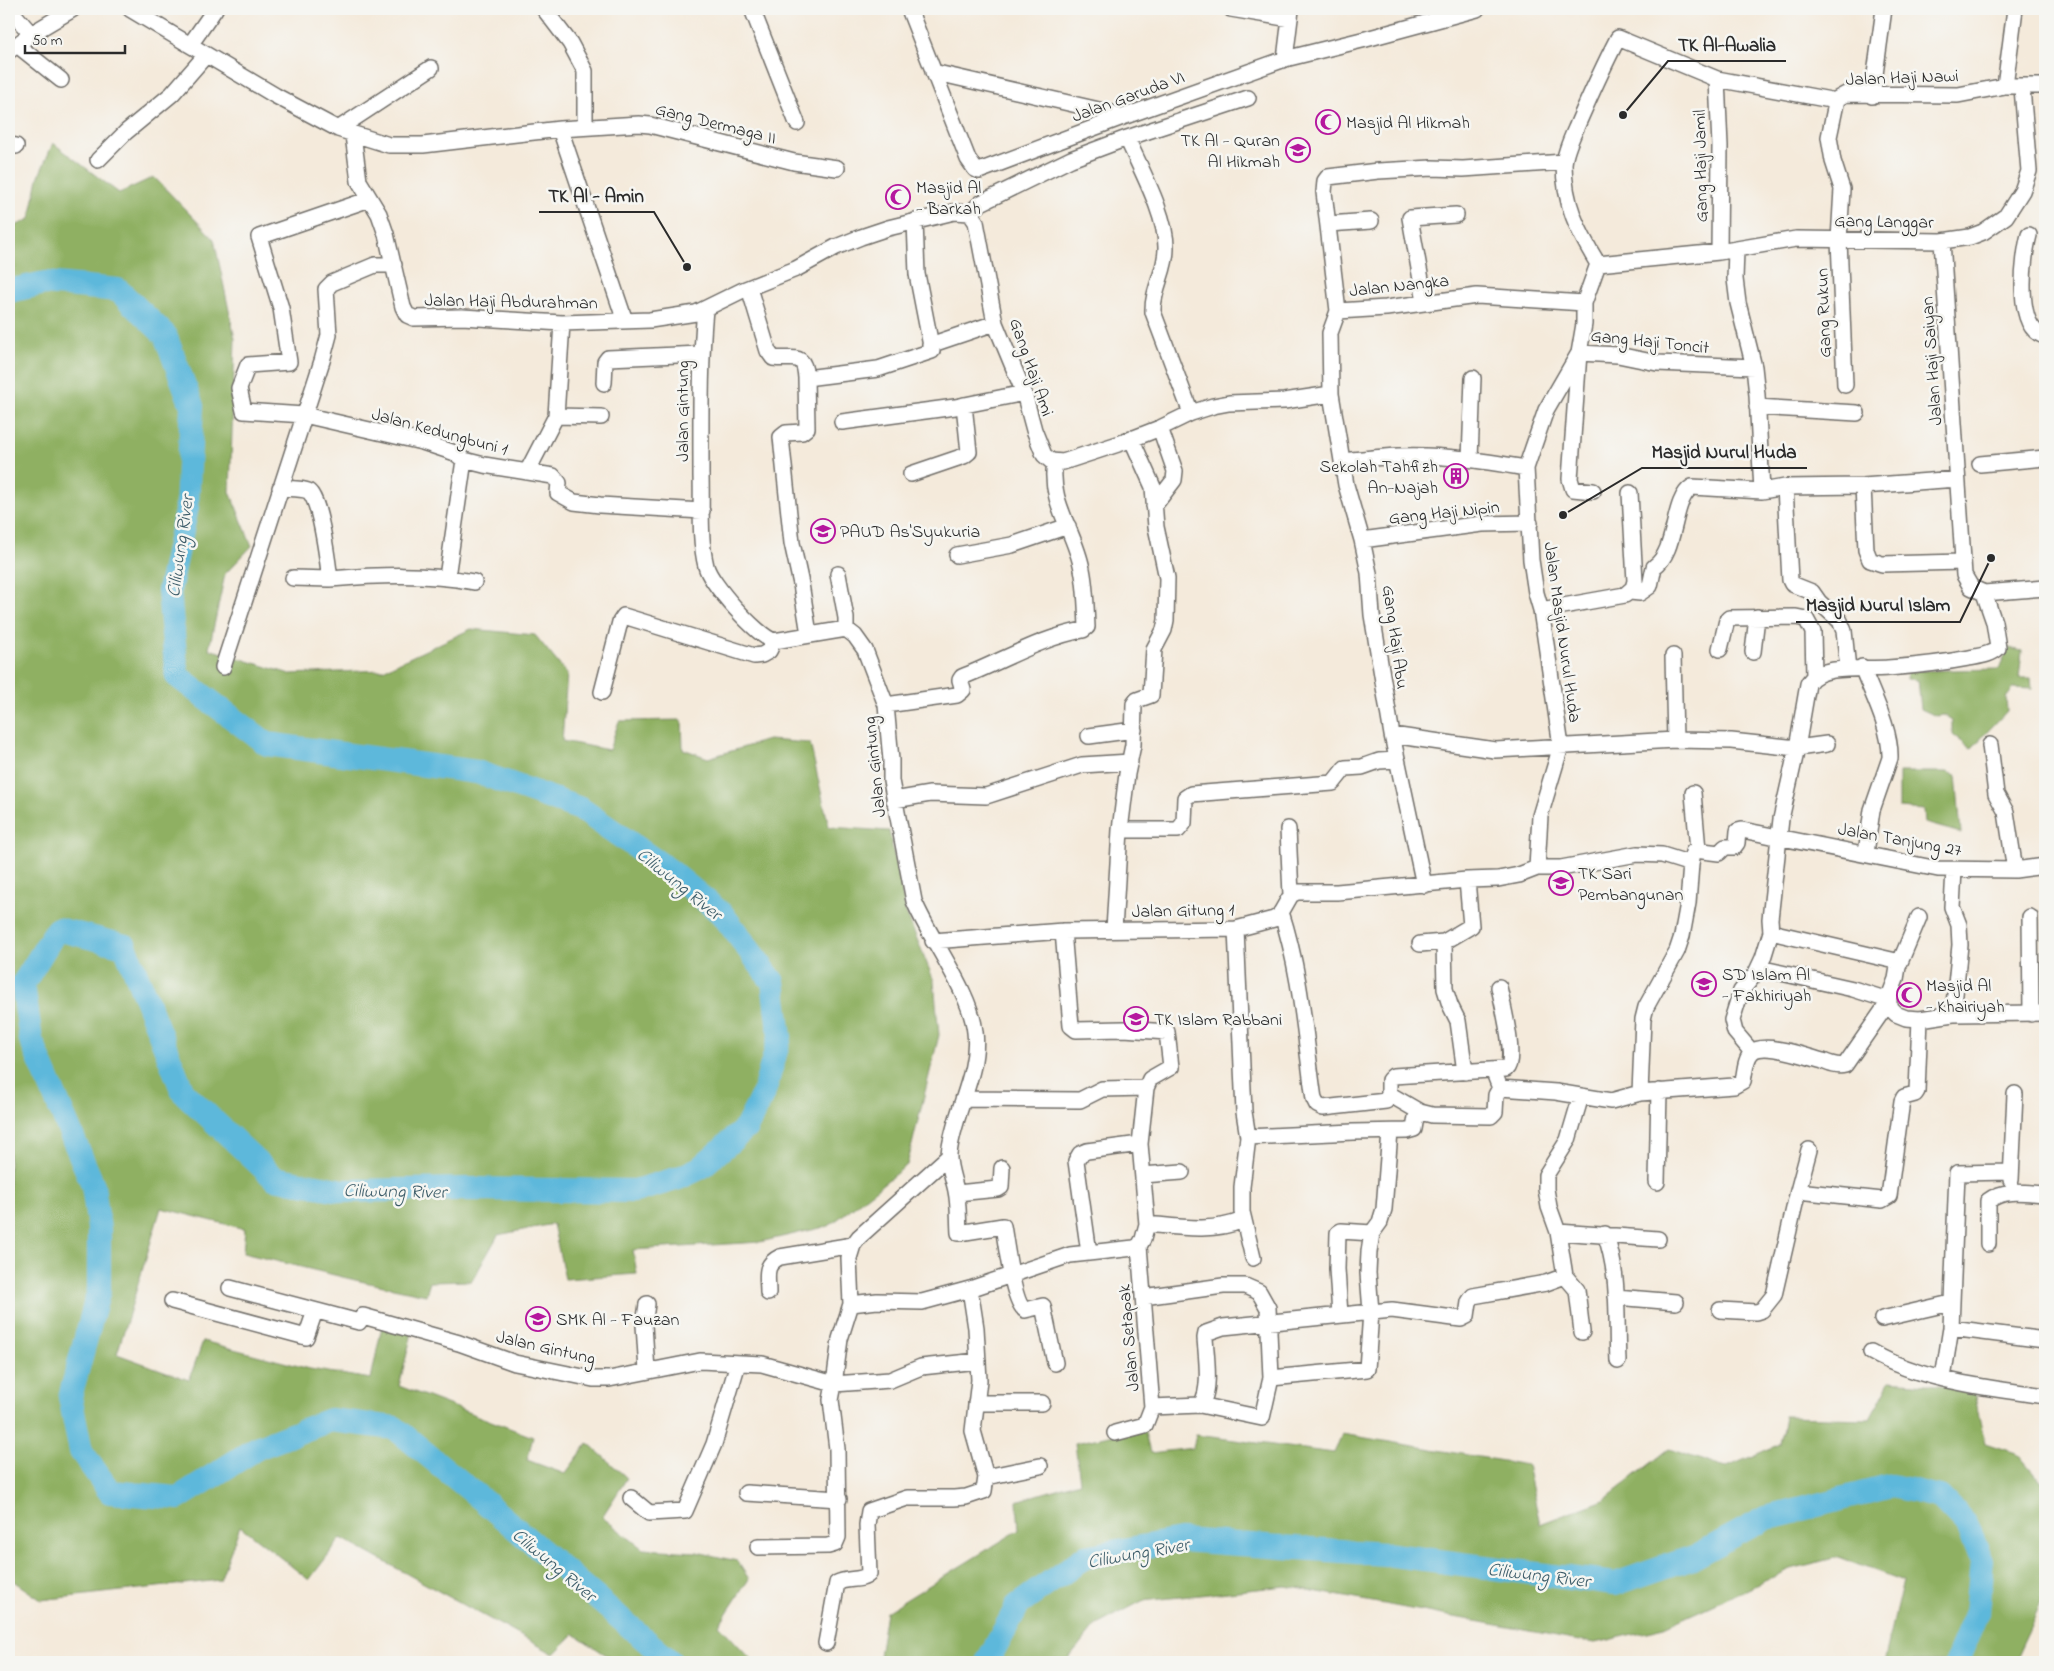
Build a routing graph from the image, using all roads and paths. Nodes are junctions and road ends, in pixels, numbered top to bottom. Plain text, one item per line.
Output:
1 (13, 9) edge
2 (73, 9) edge
3 (130, 9) edge
4 (215, 9) edge
5 (544, 9) edge
6 (752, 9) edge
7 (908, 9) edge
8 (1231, 9) edge
9 (1477, 9) edge
10 (1884, 9) edge
11 (2015, 9) edge
12 (1290, 14) edge
13 (31, 34) junction
14 (190, 45) junction
15 (13, 48) edge
16 (206, 55) junction
17 (1285, 59) junction
18 (431, 68) dead end
19 (933, 72) junction
20 (1717, 79) junction
21 (61, 80) dead end
22 (2005, 86) junction
23 (2045, 86) edge
24 (2022, 88) junction
25 (1872, 96) junction
26 (1248, 98) dead end
27 (1836, 101) junction
28 (1120, 118) junction
29 (797, 123) dead end
30 (585, 127) junction
31 (338, 129) junction
32 (560, 129) junction
33 (353, 134) junction
34 (1127, 138) junction
35 (98, 160) dead end
36 (1564, 162) junction
37 (837, 168) dead end
38 (370, 199) junction
39 (970, 213) junction
40 (1456, 214) dead end
41 (915, 221) junction
42 (1371, 221) dead end
43 (1328, 224) junction
44 (2029, 235) dead end
45 (1839, 240) junction
46 (1942, 241) junction
47 (1736, 250) junction
48 (1719, 252) junction
49 (1598, 264) junction
50 (394, 265) junction
51 (749, 288) junction
52 (1425, 302) junction
53 (1584, 303) junction
54 (704, 309) junction
55 (1338, 311) junction
56 (625, 321) junction
57 (562, 323) junction
58 (995, 323) junction
59 (2045, 336) edge
60 (930, 345) junction
61 (1580, 353) junction
62 (700, 354) junction
63 (1754, 367) junction
64 (806, 378) junction
65 (1473, 378) dead end
66 (604, 383) dead end
67 (1845, 385) dead end
68 (1024, 393) junction
69 (1331, 394) junction
70 (964, 405) junction
71 (1758, 407) junction
72 (1191, 413) junction
73 (1857, 413) dead end
74 (304, 415) junction
75 (556, 416) junction
76 (601, 417) dead end
77 (842, 422) dead end
78 (1160, 428) junction
79 (1131, 438) junction
80 (2045, 458) edge
81 (1470, 459) junction
82 (464, 460) junction
83 (1342, 461) junction
84 (1055, 462) junction
85 (1980, 464) dead end
86 (1526, 468) junction
87 (527, 472) junction
88 (911, 474) dead end
89 (1957, 479) junction
90 (1863, 486) junction
91 (1785, 487) junction
92 (280, 488) junction
93 (1762, 491) junction
94 (1593, 492) dead end
95 (1630, 493) dead end
96 (1154, 506) junction
97 (702, 510) junction
98 (1530, 523) junction
99 (1068, 526) junction
100 (1362, 540) junction
101 (957, 555) dead end
102 (1964, 562) junction
103 (838, 574) dead end
104 (447, 577) junction
105 (293, 578) dead end
106 (330, 579) junction
107 (474, 582) dead end
108 (2045, 588) edge
109 (1630, 592) junction
110 (1984, 593) junction
111 (1541, 610) junction
112 (1757, 617) junction
113 (846, 629) junction
114 (809, 634) junction
115 (774, 641) junction
116 (1720, 649) dead end
117 (1753, 652) dead end
118 (1673, 656) dead end
119 (223, 667) dead end
120 (1855, 668) junction
121 (1814, 676) junction
122 (602, 692) dead end
123 (886, 705) junction
124 (1134, 730) junction
125 (1089, 736) dead end
126 (1392, 736) junction
127 (1675, 740) junction
128 (1827, 744) dead end
129 (1990, 745) dead end
130 (1561, 746) junction
131 (1797, 748) junction
132 (1397, 760) junction
133 (1130, 762) junction
134 (1693, 793) dead end
135 (894, 800) junction
136 (1120, 830) junction
137 (1288, 830) dead end
138 (1780, 836) junction
139 (1866, 853) junction
140 (1694, 857) junction
141 (2045, 866) edge
142 (1537, 868) junction
143 (1954, 870) junction
144 (2015, 870) junction
145 (1468, 880) junction
146 (1424, 885) junction
147 (1291, 895) junction
148 (1281, 912) junction
149 (1919, 917) dead end
150 (2030, 917) dead end
151 (1236, 929) junction
152 (1114, 930) junction
153 (1063, 931) junction
154 (1772, 932) junction
155 (934, 941) junction
156 (1444, 942) junction
157 (1420, 944) dead end
158 (1900, 962) junction
159 (1759, 968) junction
160 (1499, 987) dead end
161 (1889, 1005) junction
162 (2038, 1013) edge
163 (1953, 1014) junction
164 (1920, 1019) junction
165 (1752, 1052) junction
166 (1493, 1070) junction
167 (1465, 1072) junction
168 (1146, 1088) junction
169 (1500, 1088) junction
170 (1659, 1091) junction
171 (1640, 1093) junction
172 (1389, 1094) junction
173 (2015, 1094) dead end
174 (1581, 1096) junction
175 (963, 1099) junction
176 (1420, 1112) junction
177 (1390, 1132) junction
178 (1248, 1137) junction
179 (1140, 1144) junction
180 (1810, 1150) dead end
181 (949, 1156) junction
182 (1002, 1168) dead end
183 (1182, 1172) dead end
184 (2011, 1172) junction
185 (1143, 1174) junction
186 (1657, 1182) dead end
187 (1798, 1191) junction
188 (2010, 1192) junction
189 (957, 1193) junction
190 (2045, 1194) edge
191 (1243, 1220) junction
192 (1147, 1224) junction
193 (1558, 1232) junction
194 (1372, 1233) junction
195 (1605, 1234) junction
196 (1658, 1238) dead end
197 (1988, 1244) dead end
198 (853, 1245) junction
199 (1139, 1246) junction
200 (1089, 1253) junction
201 (1253, 1258) dead end
202 (1011, 1274) junction
203 (1565, 1276) junction
204 (230, 1288) dead end
205 (970, 1289) junction
206 (768, 1293) dead end
207 (1143, 1297) junction
208 (1616, 1298) junction
209 (172, 1301) dead end
210 (1676, 1302) dead end
211 (1951, 1303) junction
212 (647, 1304) dead end
213 (851, 1304) junction
214 (1720, 1310) dead end
215 (315, 1311) junction
216 (1371, 1312) junction
217 (1340, 1315) junction
218 (1882, 1319) dead end
219 (1269, 1323) junction
220 (1950, 1328) junction
221 (1582, 1332) dead end
222 (2045, 1340) edge
223 (1872, 1352) dead end
224 (978, 1361) junction
225 (1618, 1361) dead end
226 (738, 1363) junction
227 (1055, 1363) dead end
228 (647, 1371) junction
229 (1271, 1378) junction
230 (1943, 1378) junction
231 (834, 1384) junction
232 (2045, 1396) edge
233 (976, 1403) junction
234 (1042, 1403) dead end
235 (1200, 1405) junction
236 (1152, 1407) junction
237 (1115, 1434) dead end
238 (1040, 1466) dead end
239 (986, 1476) junction
240 (746, 1493) dead end
241 (631, 1498) dead end
242 (839, 1500) junction
243 (758, 1546) dead end
244 (826, 1643) dead end

1 - 13 street
2 - 13 street
3 - 14 street, Gang Dermaga II
4 - 14 street
5 - 30 street
6 - 29 street
7 - 19 street
8 - 12 street
9 - 17 street, Jalan Garuda VI
10 - 25 street
11 - 22 street
12 - 17 street
13 - 15 street
14 - 16 street, Gang Dermaga II
15 - 21 street
16 - 31 street, Gang Dermaga II
16 - 35 street
17 - 28 street, Jalan Garuda VI
18 - 31 street
19 - 28 street
19 - 28 street, Jalan Garuda VI
20 - 27 street
20 - 36 street
20 - 48 street, Gang Haji Jamil
22 - 24 street, Jalan Haji Nawi
22 - 25 street, Jalan Haji Nawi
23 - 24 street
24 - 46 street, Gang Langgar
25 - 27 street, Jalan Haji Nawi
26 - 34 street
27 - 45 street, Jalan Haji Nawi
30 - 32 street, Gang Dermaga II
30 - 37 street, Gang Dermaga II
31 - 33 street, Gang Dermaga II
32 - 33 street, Gang Dermaga II
32 - 56 street
33 - 38 street, Jalan Haji Abdurahman
34 - 39 street
34 - 72 street
36 - 43 street
36 - 49 street
38 - 50 street, Jalan Haji Abdurahman
38 - 74 street, Jalan Kedungbuni 1
39 - 41 street, Jalan Haji Abdurahman
39 - 58 street, Gang Haji Ami
40 - 52 street
41 - 51 street, Jalan Haji Abdurahman
41 - 60 street
42 - 43 street
43 - 55 street
44 - 59 street
45 - 46 street, Gang Langgar
45 - 47 street, Gang Langgar
45 - 67 street, Gang Rukun
46 - 89 street, Jalan Haji Saiyan
47 - 48 street, Gang Langgar
47 - 63 street
48 - 49 street, Gang Langgar
49 - 53 street
50 - 57 street, Jalan Haji Abdurahman
50 - 74 street
51 - 54 street, Jalan Haji Abdurahman
51 - 64 street
52 - 53 street, Jalan Nangka
52 - 55 street, Jalan Nangka
53 - 61 street
54 - 56 street, Jalan Haji Abdurahman
54 - 62 street, Jalan Gintung
55 - 69 street, Jalan Nangka
56 - 57 street, Jalan Haji Abdurahman
57 - 75 street
58 - 60 street
58 - 68 street, Gang Haji Ami
60 - 64 street
61 - 63 street, Gang Haji Toncit
61 - 86 street
61 - 94 street, Gang Haji Toncit
62 - 66 street
62 - 97 street, Jalan Gintung
63 - 71 street
64 - 114 street
65 - 81 street
68 - 70 street
68 - 84 street, Gang Haji Ami
69 - 72 street
69 - 83 street, Gang Haji Abu
70 - 77 street
70 - 88 street
71 - 73 street
71 - 93 street
72 - 78 street
74 - 82 street, Jalan Kedungbuni 1
74 - 92 street
75 - 76 street
75 - 87 street
78 - 79 street
78 - 96 street
79 - 84 street
79 - 96 street
80 - 85 street
81 - 83 street
81 - 86 street
82 - 87 street, Jalan Kedungbuni 1
82 - 104 street
83 - 100 street, Gang Haji Abu
84 - 99 street
86 - 98 street, Jalan Masjid Nurul Huda
87 - 97 street, Jalan Kedungbuni 1
89 - 90 street
89 - 102 street, Jalan Haji Saiyan
90 - 91 street
90 - 102 street
91 - 93 street
91 - 120 street
92 - 106 street
92 - 119 street
93 - 109 street
95 - 109 street
96 - 124 street
97 - 115 street, Jalan Gintung
98 - 100 street, Gang Haji Nipin
98 - 111 street, Jalan Masjid Nurul Huda
99 - 101 street
99 - 123 street
100 - 126 street, Gang Haji Abu
102 - 110 street, Jalan Haji Saiyan
103 - 113 street
104 - 106 street
104 - 107 street
105 - 106 street
108 - 110 street
109 - 111 street
110 - 120 street
111 - 130 street, Jalan Masjid Nurul Huda
112 - 116 street
112 - 117 street
112 - 121 street
113 - 114 street
113 - 123 street, Jalan Gintung
114 - 115 street
115 - 122 street
118 - 127 street
120 - 121 street
120 - 139 street
121 - 131 street
123 - 135 street, Jalan Gintung
124 - 125 street
124 - 133 street
126 - 130 street
126 - 132 street, Gang Haji Abu
127 - 130 street
127 - 131 street
128 - 131 street
129 - 144 street
130 - 142 street
131 - 138 street
132 - 136 street
132 - 146 street, Gang Haji Abu
133 - 135 street
133 - 136 street
134 - 140 street
135 - 155 street, Jalan Gintung
136 - 152 street
137 - 147 street
138 - 139 street, Jalan Tanjung 27
138 - 140 street, Jalan Tanjung 27
138 - 154 street
139 - 143 street, Jalan Tanjung 27
140 - 142 street
140 - 171 street
141 - 144 street, Jalan Tanjung 27
142 - 145 street
143 - 144 street, Jalan Tanjung 27
143 - 163 street
145 - 146 street
145 - 156 street
146 - 147 street
147 - 148 street
148 - 151 street, Jalan Gitung 1
148 - 172 street
149 - 158 street
150 - 162 street
151 - 152 street, Jalan Gitung 1
151 - 178 street
152 - 153 street, Jalan Gitung 1
153 - 155 street, Jalan Gitung 1
153 - 168 street
154 - 158 street
154 - 159 street
155 - 175 street, Jalan Gintung
156 - 157 street
156 - 167 street
158 - 161 street
159 - 161 street
159 - 165 street
160 - 166 street
161 - 164 street
161 - 165 street
162 - 163 street
163 - 164 street
164 - 187 street
165 - 170 street
166 - 167 street
166 - 169 street
167 - 172 street
168 - 175 street
168 - 179 street
169 - 174 street
169 - 176 street
170 - 171 street
170 - 186 street
171 - 174 street
172 - 176 street
173 - 184 street
174 - 193 street
175 - 181 street, Jalan Gintung
176 - 177 street
177 - 178 street
177 - 194 street
178 - 191 street
179 - 185 street
179 - 200 street
180 - 187 street
181 - 189 street, Jalan Gintung
181 - 198 street
182 - 189 street
183 - 185 street
184 - 188 street
184 - 211 street
185 - 192 street
187 - 214 street
188 - 190 street
188 - 197 street
189 - 202 street, Jalan Gintung
191 - 192 street
191 - 201 street
192 - 199 street
193 - 195 street
193 - 203 street
194 - 216 street
194 - 217 street
195 - 196 street
195 - 208 street
198 - 206 street
198 - 213 street
199 - 200 street
199 - 207 street, Jalan Setapak
200 - 202 street
202 - 205 street
202 - 227 street, Jalan Gintung
203 - 216 street
203 - 221 street
204 - 215 street, Jalan Gintung
205 - 213 street
205 - 224 street
207 - 219 street
207 - 236 street, Jalan Setapak
208 - 210 street
208 - 225 street
209 - 215 street
211 - 218 street
211 - 220 street
212 - 228 street
213 - 231 street
215 - 228 street, Jalan Gintung
216 - 217 street
216 - 229 street
217 - 219 street
219 - 229 street
219 - 235 street
220 - 222 street
220 - 230 street
223 - 230 street
224 - 231 street, Jalan Gintung
224 - 233 street
226 - 228 street, Jalan Gintung
226 - 231 street, Jalan Gintung
226 - 241 street
229 - 235 street
230 - 232 street
231 - 242 street
233 - 234 street
233 - 239 street
235 - 236 street
236 - 237 street, Jalan Setapak
238 - 239 street
239 - 244 street
240 - 242 street
242 - 243 street

